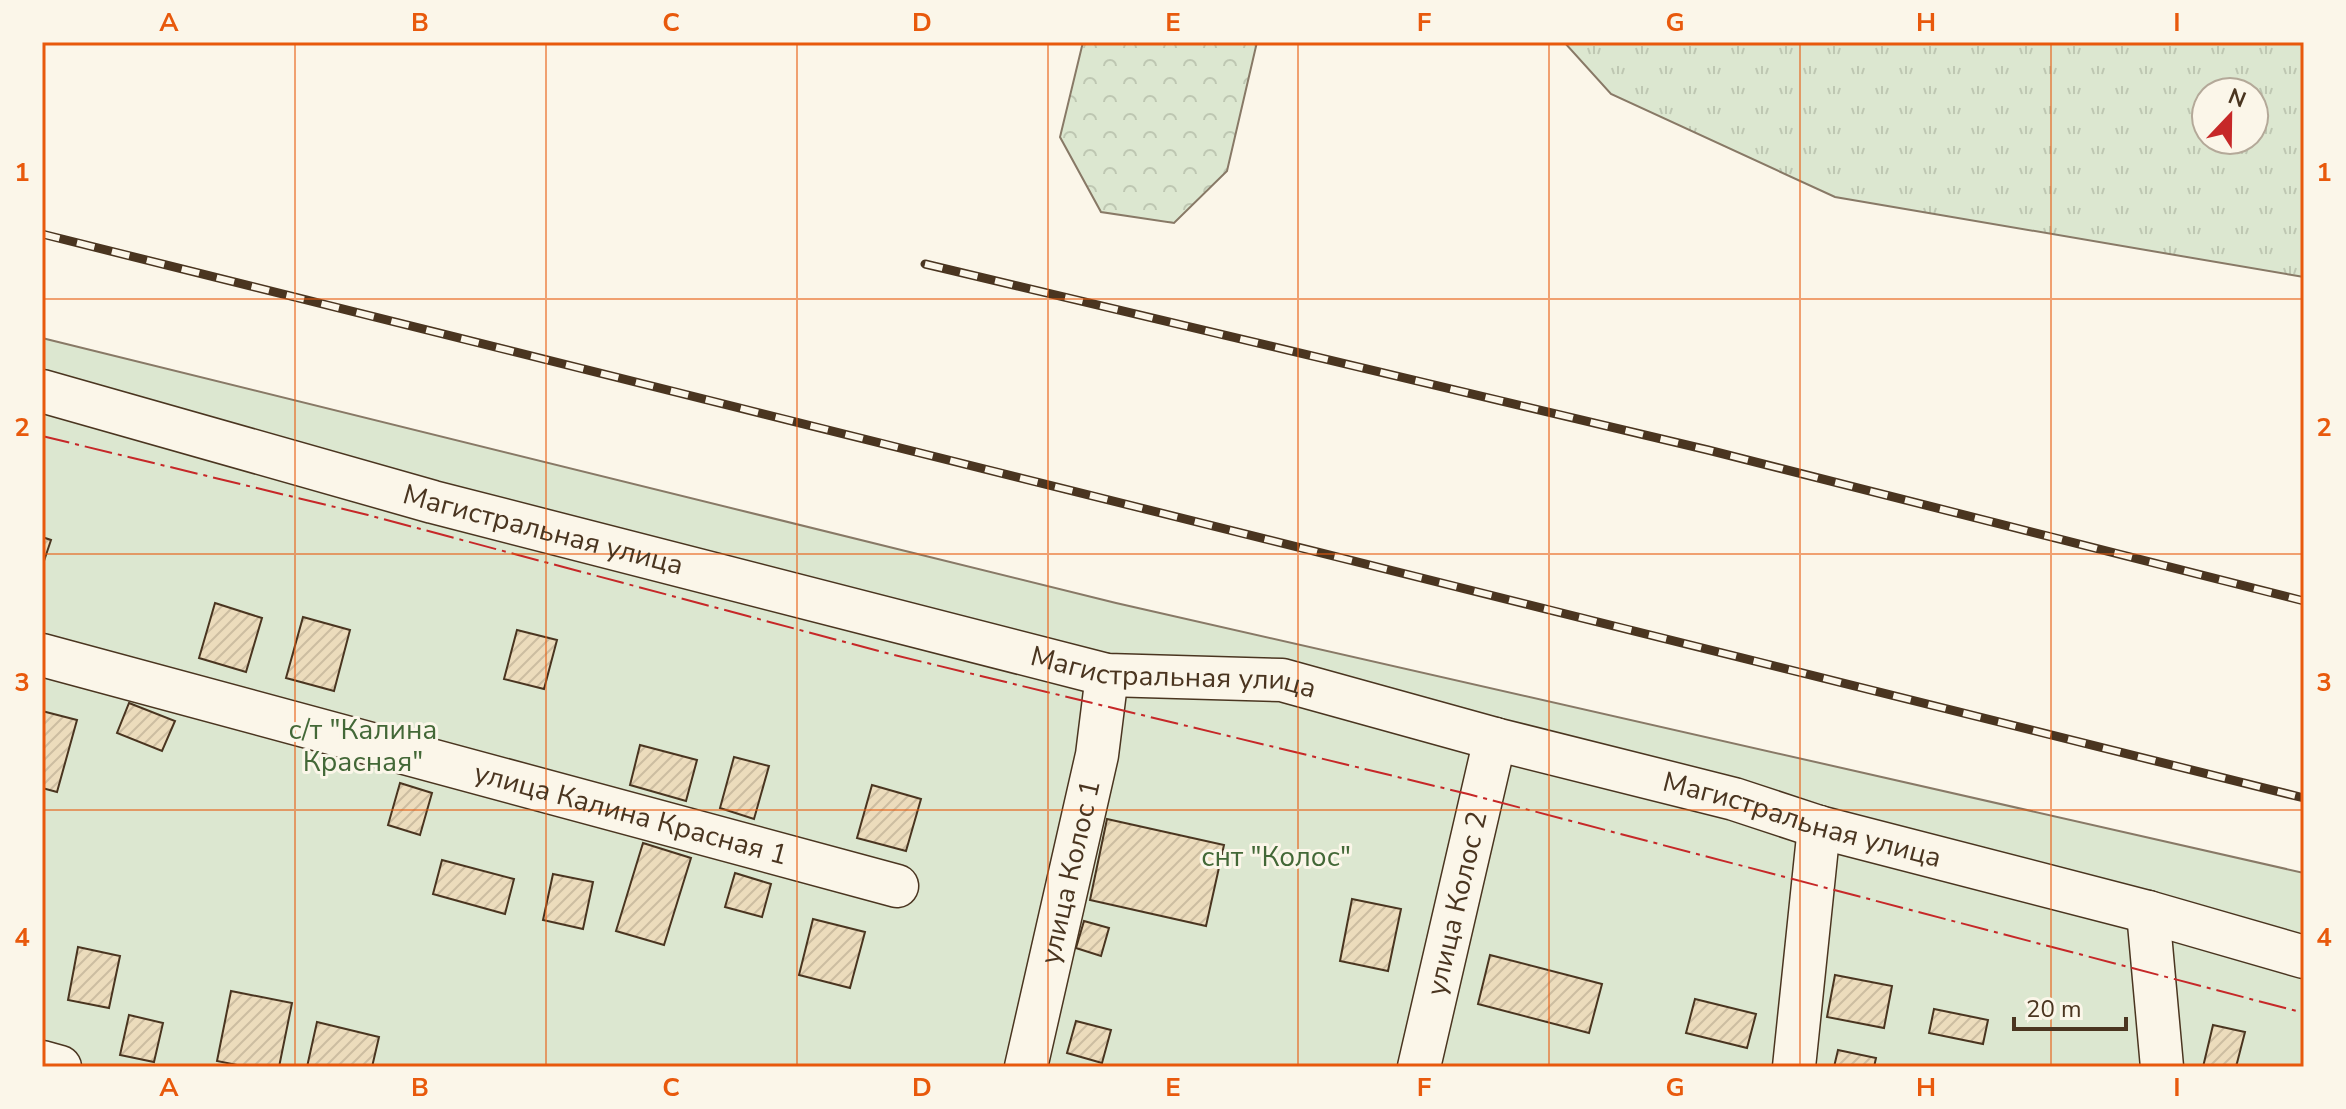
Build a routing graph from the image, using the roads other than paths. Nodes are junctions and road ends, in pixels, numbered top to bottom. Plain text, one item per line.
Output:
1 (42, 391) edge
2 (42, 655) edge
3 (1107, 675) junction
4 (1495, 739) junction
5 (1819, 827) junction
6 (897, 886) dead end
7 (2148, 912) junction
8 (2304, 957) edge
9 (42, 1062) edge
10 (60, 1067) edge
11 (1026, 1067) edge
12 (1419, 1067) edge
13 (1794, 1067) edge
14 (2162, 1067) edge

1 - 3 street, Магистральная улица
2 - 6 street, улица Калина Красная 1
3 - 4 street, Магистральная улица
3 - 11 street, улица Колос 1
4 - 5 street, Магистральная улица
4 - 12 street, улица Колос 2
5 - 7 street, Магистральная улица
5 - 13 street
7 - 8 street, Магистральная улица
7 - 14 street
9 - 10 street

